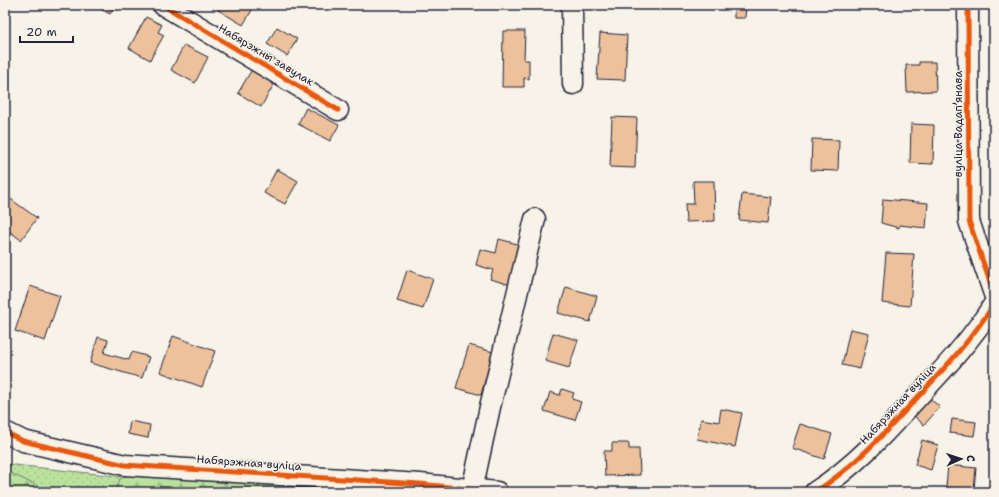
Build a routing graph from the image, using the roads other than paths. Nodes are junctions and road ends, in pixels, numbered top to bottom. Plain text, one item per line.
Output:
1 (163, 5) edge
2 (572, 5) edge
3 (968, 5) edge
4 (573, 84) dead end
5 (338, 110) dead end
6 (535, 219) dead end
7 (975, 242) junction
8 (994, 245) edge
9 (994, 294) edge
10 (989, 311) edge
11 (5, 432) edge
12 (472, 490) junction
13 (497, 492) edge
14 (815, 492) edge

1 - 5 street, Набярэжны завулак
2 - 4 street
3 - 7 street, вуліца Вадапʼянава
6 - 12 street
7 - 8 street
7 - 9 street
10 - 14 street, Набярэжная вуліца
11 - 12 street, Набярэжная вуліца
12 - 13 street, Набярэжная вуліца

